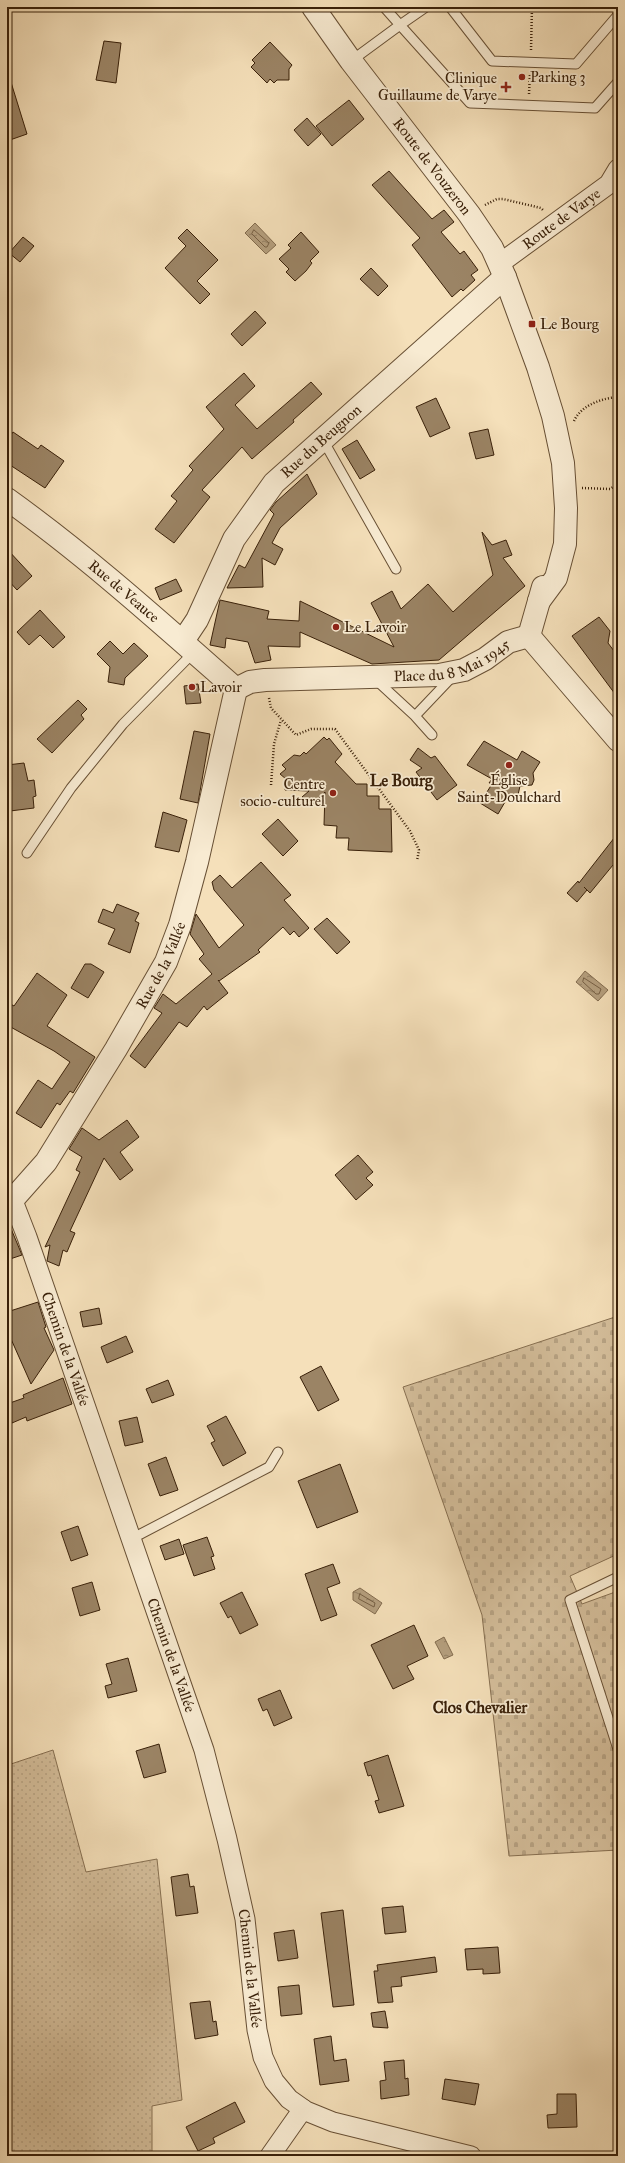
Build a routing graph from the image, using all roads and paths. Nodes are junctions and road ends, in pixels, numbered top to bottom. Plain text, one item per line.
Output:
1 (313, 7) edge
2 (384, 7) edge
3 (426, 7) edge
4 (450, 7) edge
5 (615, 7) edge
6 (618, 14) edge
7 (400, 25) junction
8 (351, 61) junction
9 (618, 82) edge
10 (618, 169) edge
11 (482, 207) dead end
12 (548, 213) dead end
13 (502, 271) junction
14 (618, 397) edge
15 (573, 423) dead end
16 (323, 440) junction
17 (618, 484) edge
18 (581, 495) dead end
19 (7, 499) edge
20 (396, 569) dead end
21 (529, 636) junction
22 (189, 647) junction
23 (457, 671) junction
24 (374, 678) junction
25 (265, 680) junction
26 (236, 689) junction
27 (415, 716) junction
28 (282, 719) junction
29 (432, 735) dead end
30 (618, 740) edge
31 (271, 785) dead end
32 (27, 853) dead end
33 (417, 861) dead end
34 (10, 1204) edge
35 (278, 1452) dead end
36 (131, 1539) junction
37 (618, 1577) edge
38 (618, 1749) edge
39 (303, 2109) junction
40 (270, 2156) edge
41 (471, 2156) edge

1 - 8 street, Route de Vouzeron
2 - 7 lane
3 - 7 lane
4 - 6 lane
5 - 6 lane
7 - 8 lane
7 - 9 lane
8 - 13 street, Route de Vouzeron
10 - 13 street, Route de Varye
11 - 12 path
13 - 16 street, Rue du Beugnon
13 - 21 street, Route de Vouzeron
14 - 15 path
16 - 20 lane
16 - 22 street, Rue du Beugnon
17 - 18 path
19 - 22 street, Rue de Veauce
21 - 23 street, Place du 8 Mai 1945
21 - 30 street, Place du 8 Mai 1945
22 - 26 street, Rue de Veauce
22 - 32 lane
23 - 24 street, Place du 8 Mai 1945
23 - 27 lane
24 - 25 street, Place du 8 Mai 1945
24 - 27 lane
25 - 26 street, Place du 8 Mai 1945
25 - 28 path
26 - 34 street, Rue de la Vallée
27 - 29 lane
28 - 31 path
28 - 33 path
34 - 36 street, Chemin de la Vallée
35 - 36 lane
36 - 39 street, Chemin de la Vallée
37 - 38 lane
39 - 40 street
39 - 41 street, Chemin de la Vallée

